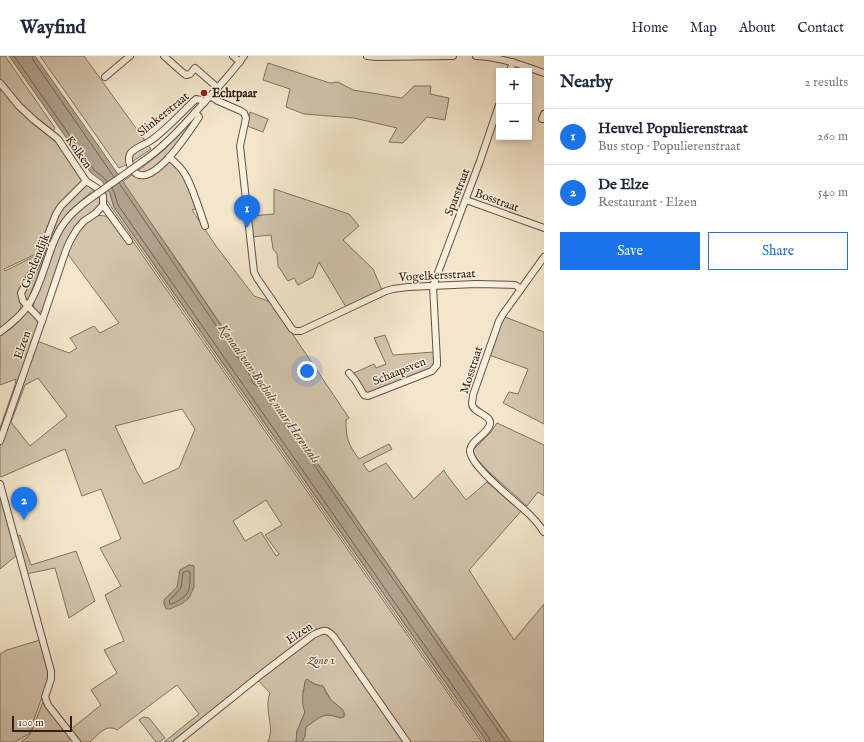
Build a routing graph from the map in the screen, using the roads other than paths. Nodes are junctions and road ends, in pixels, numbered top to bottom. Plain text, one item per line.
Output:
1 (118, 56) edge
2 (130, 56) edge
3 (164, 56) edge
4 (233, 56) edge
5 (244, 56) edge
6 (367, 56) edge
7 (453, 56) edge
8 (476, 56) edge
9 (123, 62) junction
10 (240, 62) junction
11 (512, 62) junction
12 (511, 68) edge
13 (544, 73) edge
14 (105, 77) dead end
15 (0, 83) edge
16 (218, 88) junction
17 (210, 96) junction
18 (204, 103) junction
19 (195, 112) junction
20 (496, 114) edge
21 (170, 156) junction
22 (86, 181) junction
23 (91, 198) joint
24 (466, 200) junction
25 (103, 205) junction
26 (96, 213) junction
27 (111, 216) junction
28 (205, 226) dead end
29 (544, 228) edge
30 (129, 241) dead end
31 (544, 257) edge
32 (433, 286) junction
33 (521, 288) junction
34 (27, 306) junction
35 (42, 321) junction
36 (0, 332) edge
37 (349, 373) dead end
38 (0, 442) edge
39 (1, 489) edge
40 (544, 532) edge
41 (71, 739) edge
42 (77, 742) edge
43 (177, 742) edge
44 (407, 742) edge

1 - 9 street
2 - 9 street
3 - 16 street
4 - 10 street
5 - 10 street, Slinkerstraat
6 - 7 street
8 - 11 street
9 - 14 street
10 - 16 street, Slinkerstraat
11 - 12 street
11 - 13 street
15 - 22 street, Kolken
16 - 17 street, Slinkerstraat
17 - 18 street, Slinkerstraat
17 - 32 street, Vogelkersstraat
18 - 19 street, Slinkerstraat
18 - 21 street, Slinkerstraat
19 - 21 street, Slinkerstraat
19 - 23 street, Slinkerstraat, bridge
20 - 24 street, Sparstraat
21 - 28 street
22 - 25 street
22 - 34 street, Kolken
23 - 34 street, Gordendijk
24 - 29 street, Bosstraat
24 - 32 street, Sparstraat
25 - 26 street
25 - 27 street
26 - 27 street
26 - 35 street
27 - 30 street
31 - 33 street, Mosstraat
32 - 33 street, Vogelkersstraat
32 - 37 street, Schaapsven
33 - 40 street, Mosstraat
34 - 35 street, Elzen
34 - 36 street, Gordendijk
35 - 38 street, Elzen
39 - 41 street
41 - 42 street
43 - 44 street, Elzen

